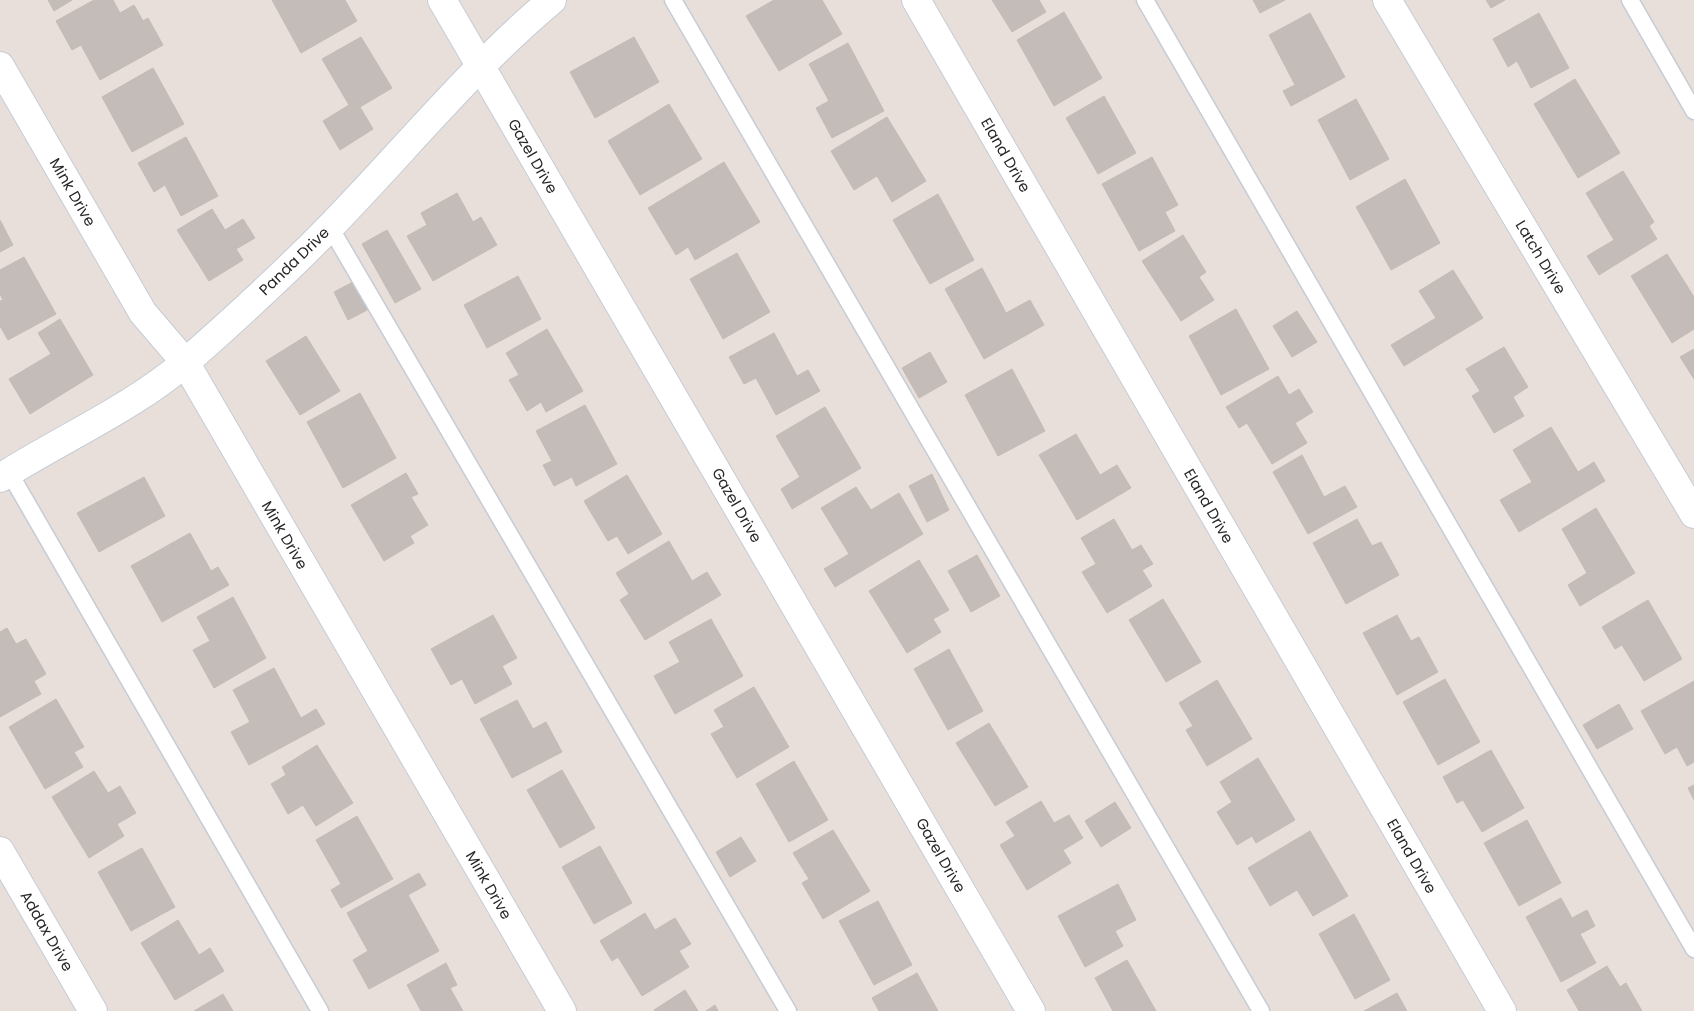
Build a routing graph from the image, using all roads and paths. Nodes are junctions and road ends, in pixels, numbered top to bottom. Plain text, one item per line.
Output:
1 (442, 0) edge
2 (552, 0) edge
3 (673, 0) edge
4 (916, 0) edge
5 (1146, 0) edge
6 (1387, 0) edge
7 (1630, 0) edge
8 (0, 66) edge
9 (480, 66) junction
10 (1694, 111) edge
11 (330, 227) junction
12 (185, 362) junction
13 (2, 477) edge
14 (1694, 514) edge
15 (0, 851) edge
16 (1694, 949) edge
17 (93, 1011) edge
18 (320, 1011) edge
19 (562, 1011) edge
20 (788, 1011) edge
21 (1032, 1011) edge
22 (1261, 1011) edge
23 (1502, 1011) edge

1 - 9 street, Gazel Drive
2 - 9 street, Panda Drive
3 - 22 lane
4 - 23 street, Eland Drive
5 - 16 lane
6 - 14 street, Latch Drive
7 - 10 lane
8 - 12 street, Mink Drive
9 - 11 street, Panda Drive
9 - 21 street, Gazel Drive
11 - 12 street, Panda Drive
11 - 20 lane
12 - 13 street, Panda Drive
12 - 19 street, Mink Drive
13 - 18 lane
15 - 17 street, Addax Drive

